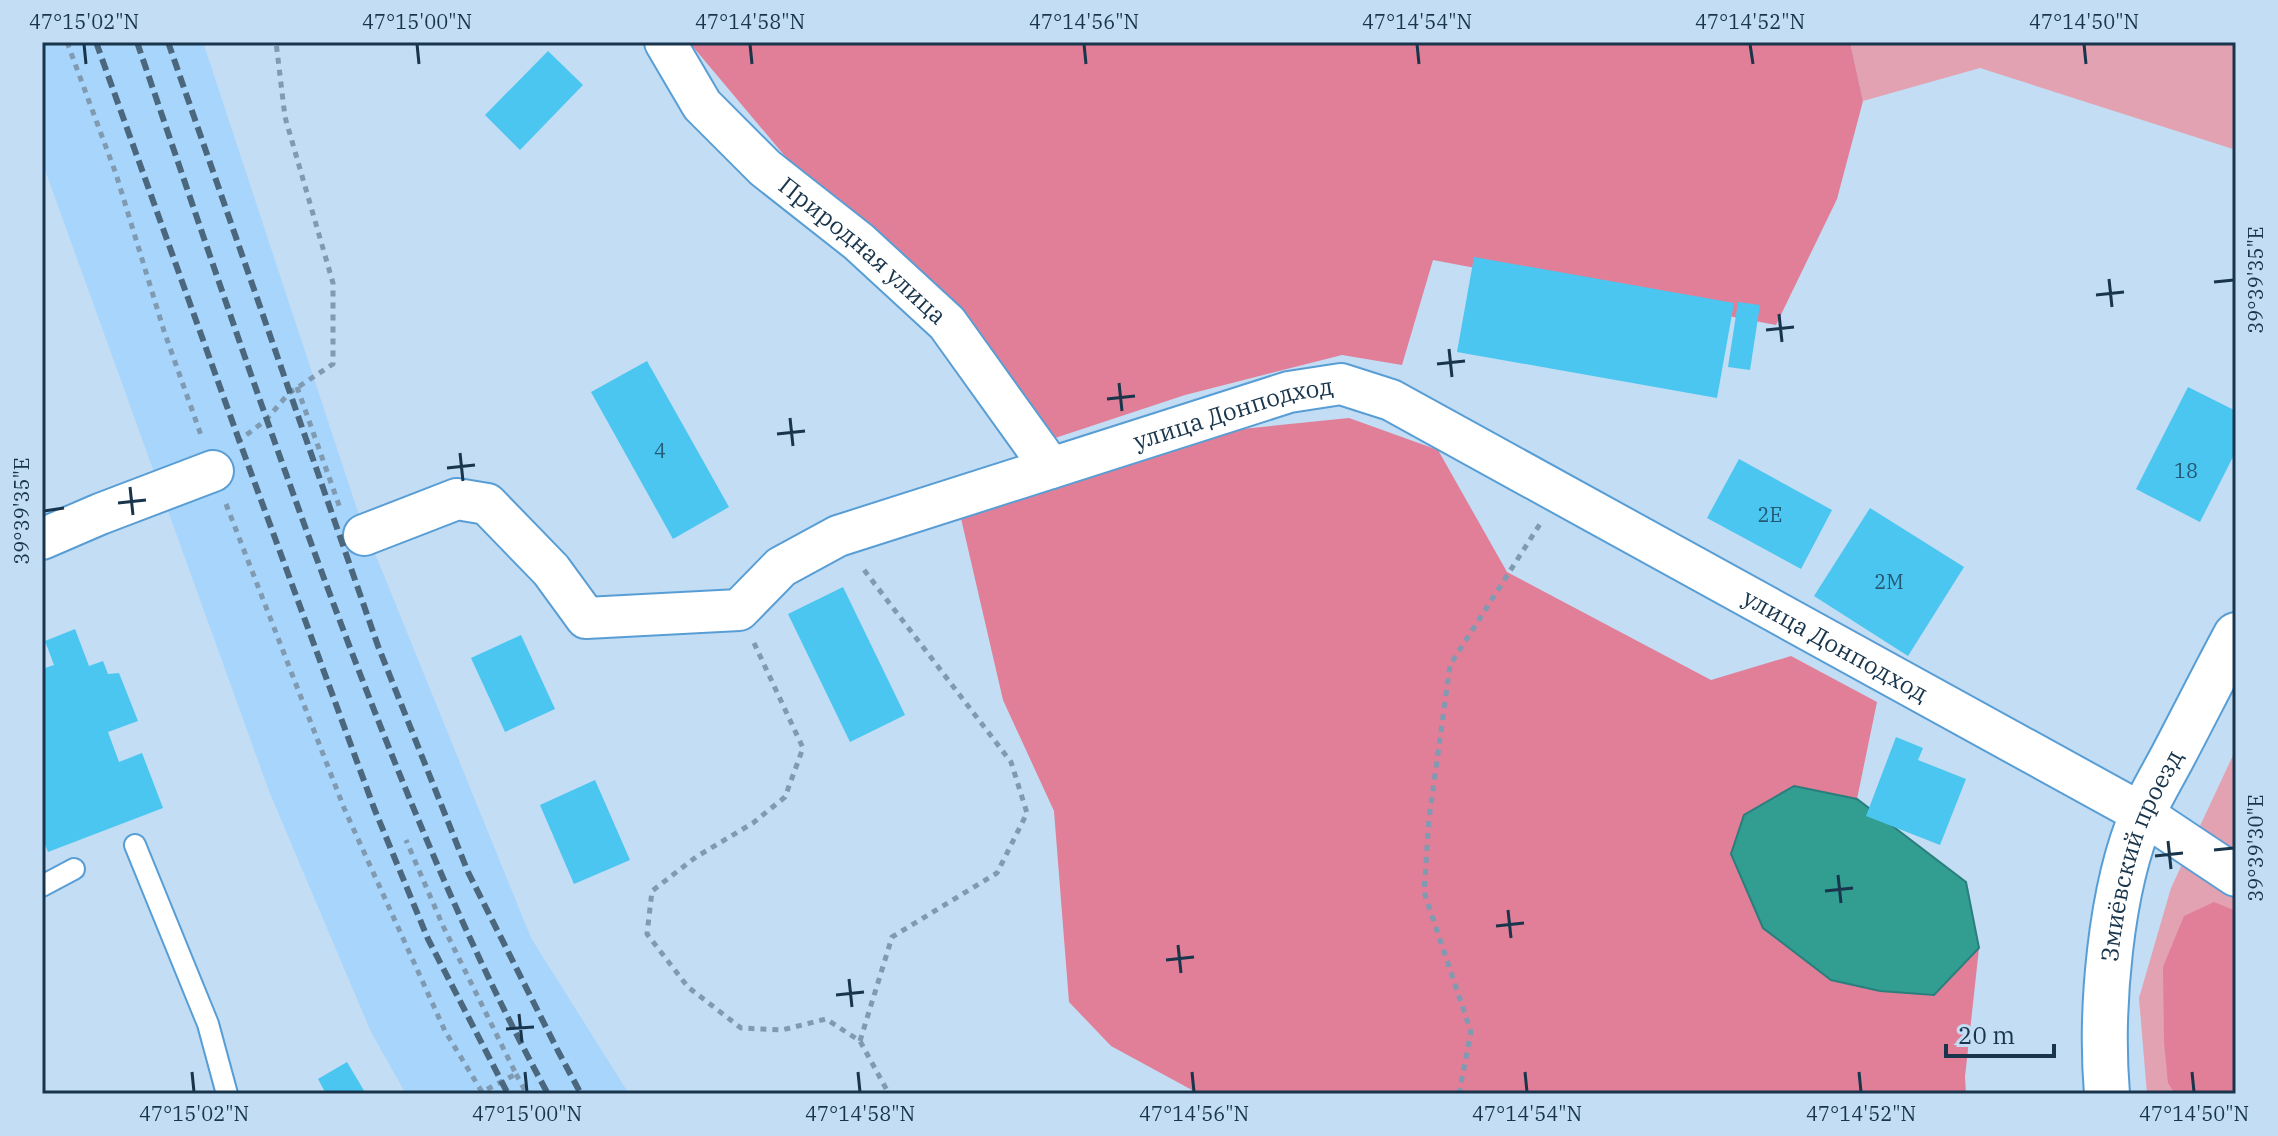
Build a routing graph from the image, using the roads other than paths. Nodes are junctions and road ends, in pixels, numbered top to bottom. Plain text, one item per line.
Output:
1 (665, 42) edge
2 (1051, 468) junction
3 (213, 471) road end
4 (364, 535) road end
5 (42, 539) edge
6 (2236, 635) edge
7 (2143, 814) junction
8 (135, 845) dead end
9 (74, 869) dead end
10 (2236, 876) edge
11 (42, 886) edge
12 (227, 1094) edge
13 (2107, 1094) edge

1 - 2 street, Природная улица
2 - 4 street, улица Донподход
2 - 7 street, улица Донподход
3 - 5 street
6 - 7 main road, Змиёвский проезд
7 - 10 street, улица Донподход
7 - 13 main road, Змиёвский проезд
8 - 12 lane
9 - 11 lane

